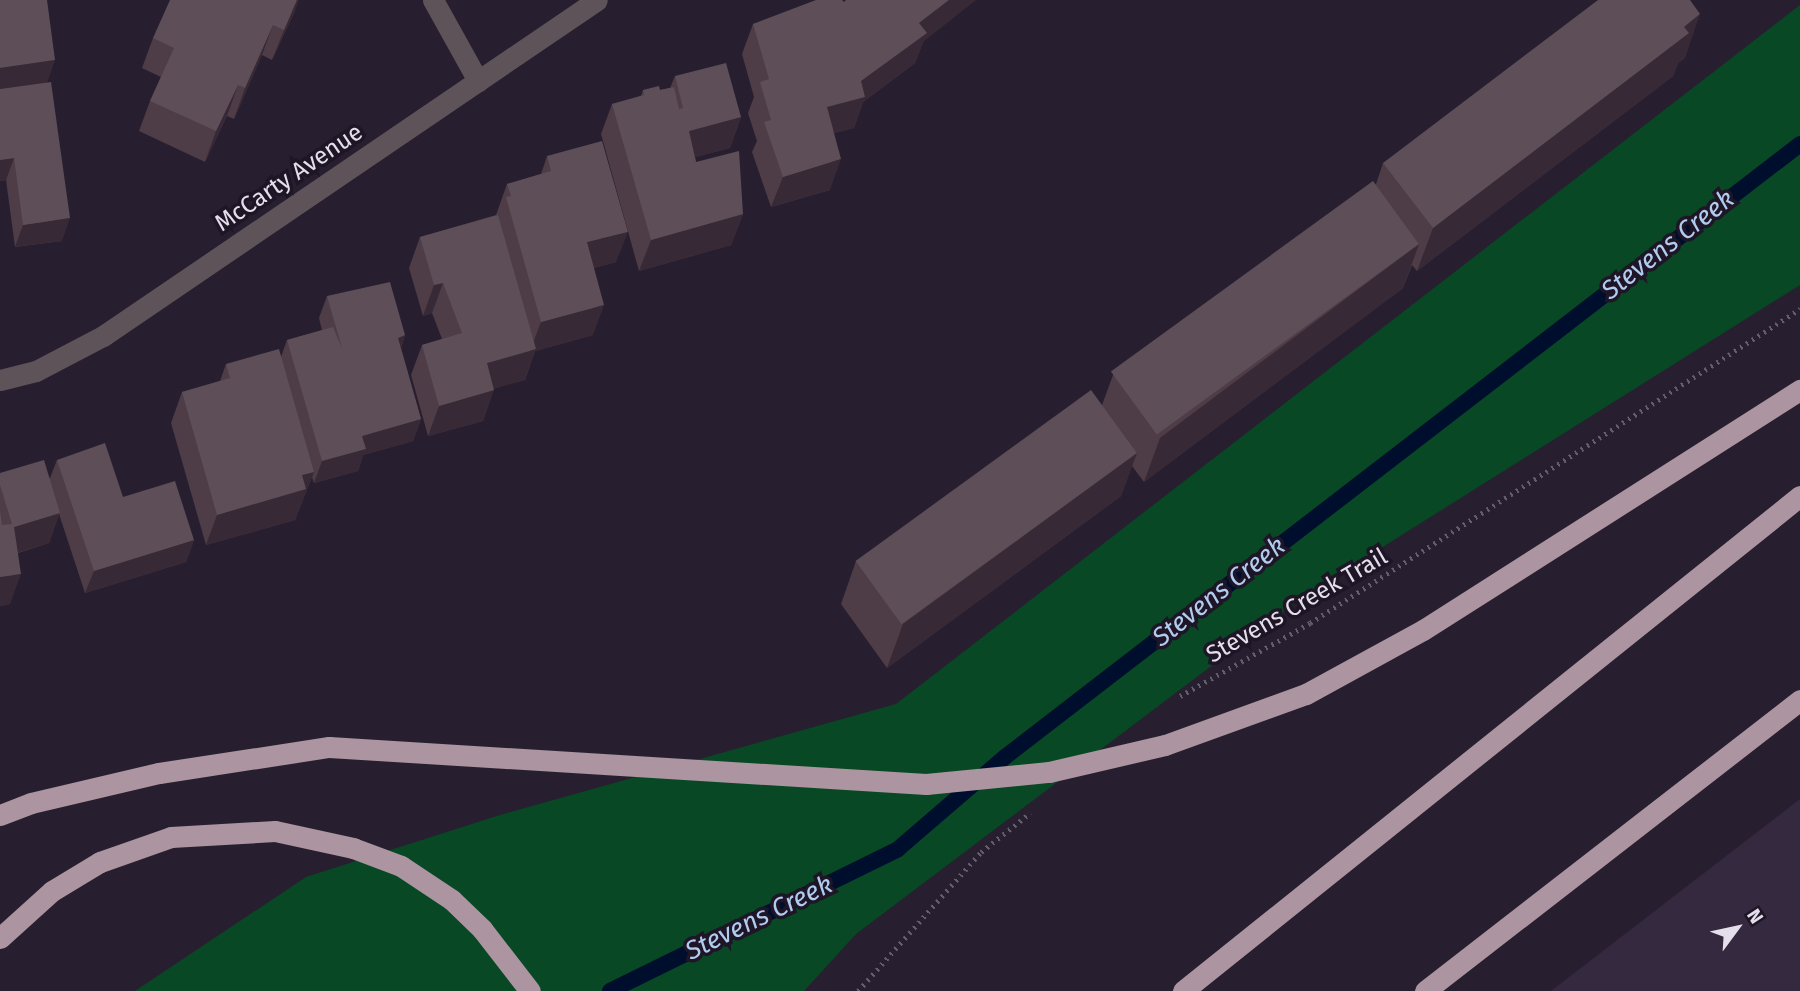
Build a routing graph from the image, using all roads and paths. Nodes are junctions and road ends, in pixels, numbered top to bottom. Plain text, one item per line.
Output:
1 (433, 0) edge
2 (597, 0) edge
3 (478, 81) junction
4 (1800, 309) edge
5 (0, 380) edge
6 (1800, 390) edge
7 (1800, 496) edge
8 (1178, 698) dead end
9 (1800, 702) edge
10 (1035, 809) dead end
11 (0, 815) edge
12 (0, 938) edge
13 (530, 991) edge
14 (858, 991) edge
15 (1182, 991) edge
16 (1425, 991) edge

1 - 3 street
2 - 3 street, McCarty Avenue
3 - 5 street, McCarty Avenue
4 - 8 path, Stevens Creek Trail
6 - 11 highway
7 - 15 highway
9 - 16 highway
10 - 14 path
12 - 13 highway

